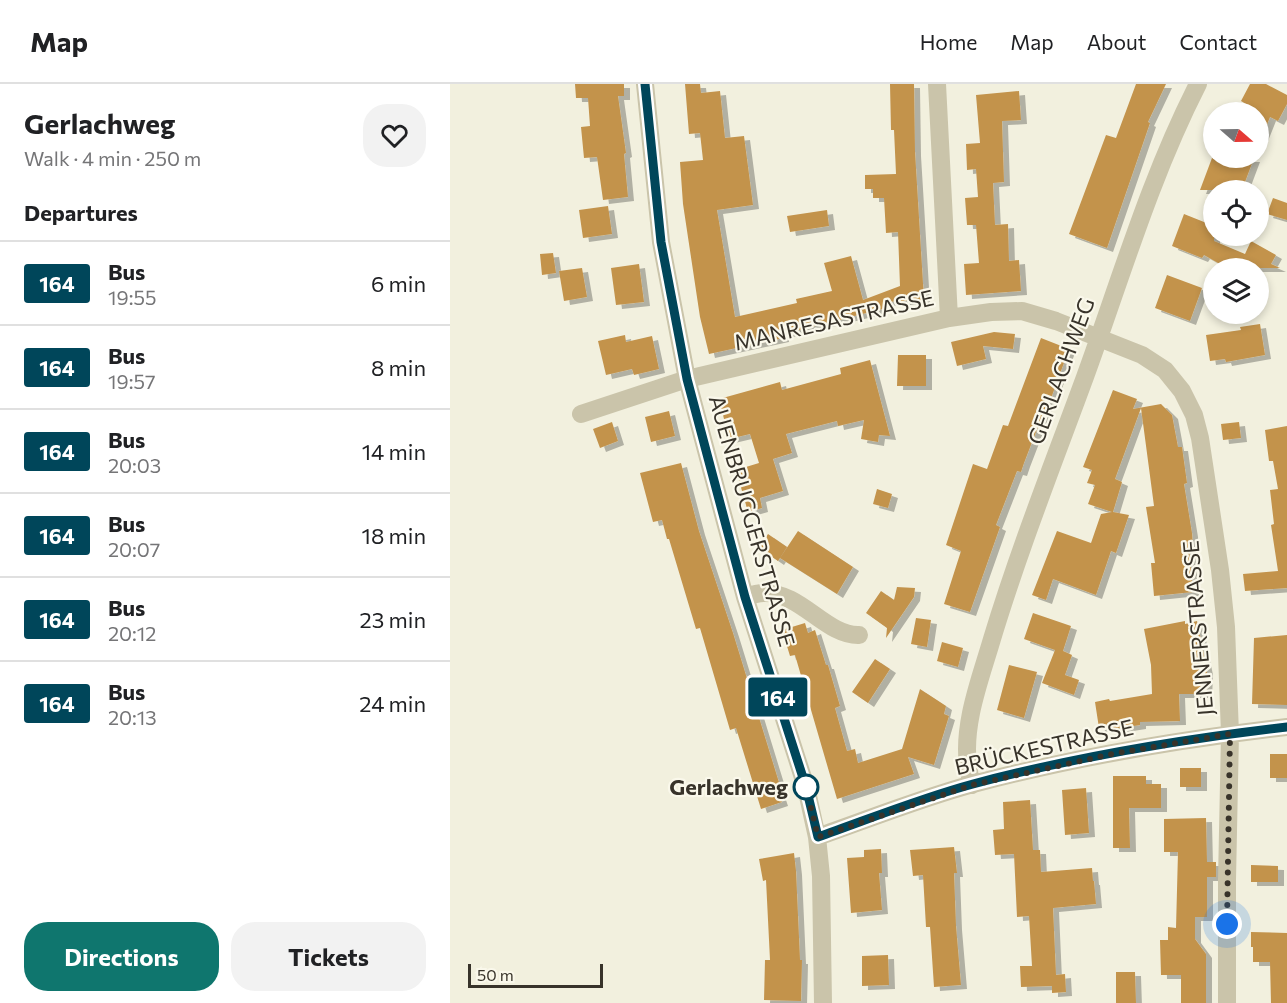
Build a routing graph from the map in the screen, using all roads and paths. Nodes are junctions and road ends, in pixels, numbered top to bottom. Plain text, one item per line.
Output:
1 (645, 84) edge
2 (937, 84) edge
3 (1198, 84) edge
4 (949, 318) junction
5 (1099, 338) junction
6 (687, 379) junction
7 (581, 414) dead end
8 (745, 597) junction
9 (859, 635) dead end
10 (1287, 727) edge
11 (1230, 734) junction
12 (972, 785) junction
13 (818, 837) junction
14 (823, 1003) edge
15 (1227, 1003) edge

1 - 6 street, AUENBRUGGERSTRASSE
2 - 4 street
3 - 5 street, GERLACHWEG
4 - 5 street, MANRESASTRASSE
4 - 6 street, MANRESASTRASSE
5 - 11 street, JENNERSTRASSE
5 - 12 street, GERLACHWEG
6 - 7 street, MANRESASTRASSE
6 - 8 street, AUENBRUGGERSTRASSE
8 - 9 street
8 - 13 street, AUENBRUGGERSTRASSE
10 - 11 street, BRÜCKESTRASSE
11 - 12 street, BRÜCKESTRASSE
11 - 15 street, JENNERSTRASSE
12 - 13 street, BRÜCKESTRASSE
13 - 14 street, AUENBRUGGERSTRASSE

